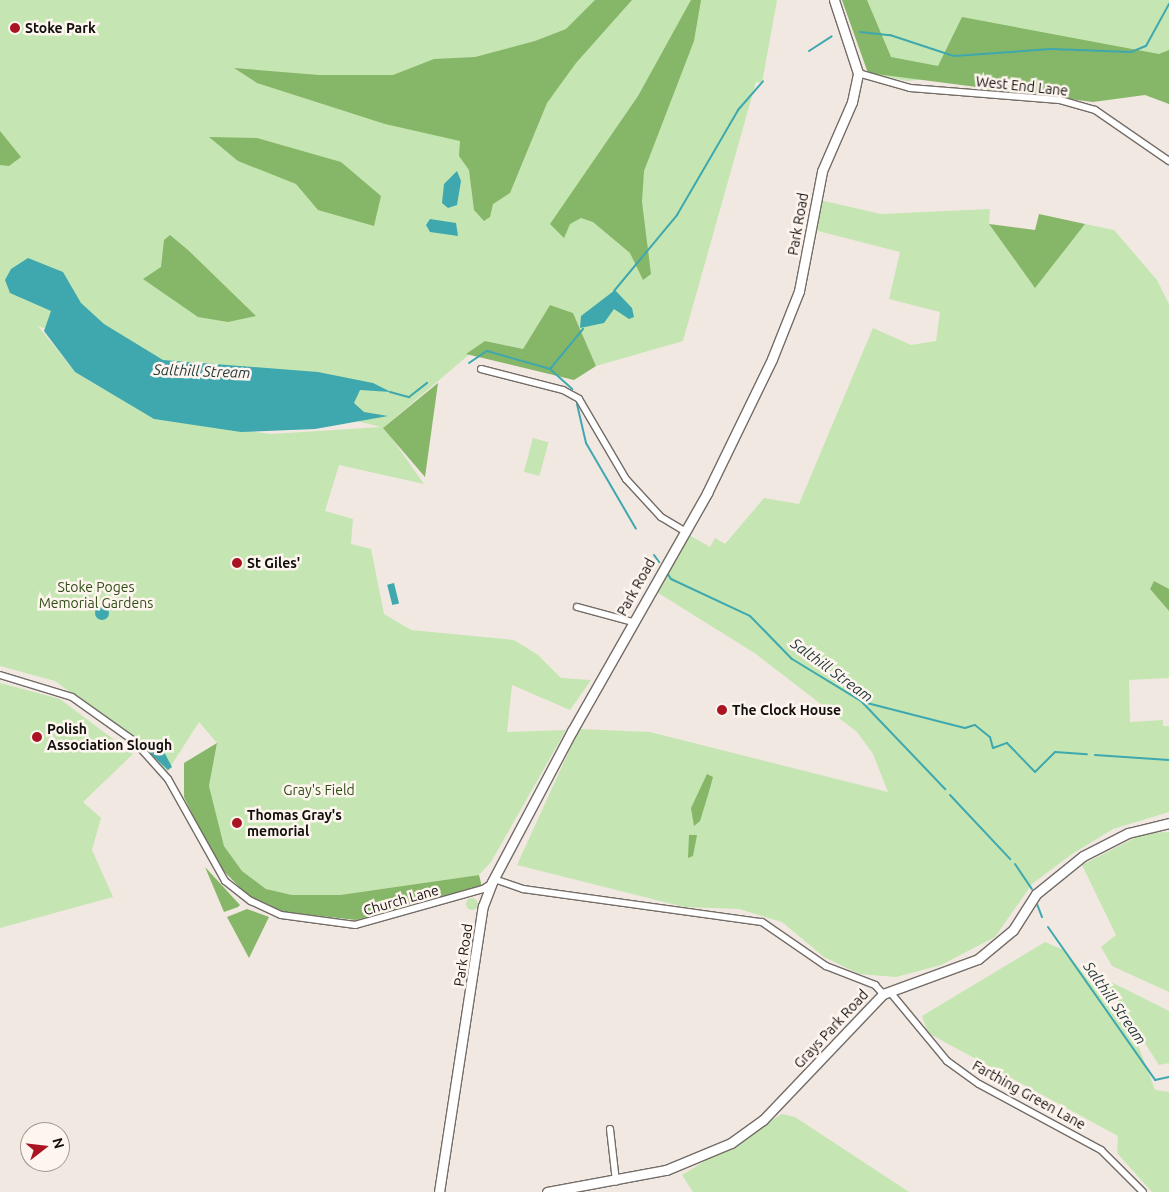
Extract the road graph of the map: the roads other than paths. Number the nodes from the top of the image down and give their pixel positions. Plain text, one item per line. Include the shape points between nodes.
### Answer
1 (834, 0) edge
2 (858, 73) junction
3 (1169, 161) edge
4 (481, 369) dead end
5 (686, 532) junction
6 (577, 607) dead end
7 (633, 622) junction
8 (0, 675) edge
9 (1169, 823) edge
10 (492, 882) junction
11 (886, 993) junction
12 (610, 1129) dead end
13 (616, 1182) junction
14 (440, 1192) edge
15 (547, 1192) edge
16 (1143, 1192) edge

1 - 2 main road, Park Road
2 - 3 street, West End Lane via 910,88 1060,100 1095,110
2 - 5 main road, Park Road via 852,102 822,171 799,291 789,318
4 - 5 street via 564,390 579,399 626,479 661,517
5 - 7 main road, Park Road
6 - 7 street
7 - 10 main road, Park Road
8 - 10 street, Church Lane via 72,697 134,741 168,779 225,881 251,901 281,915 355,925 483,889
9 - 11 main road, Grays Park Road via 1128,833 1083,856 1036,894 1013,930 978,959
10 - 11 street via 762,922 826,966 876,985
10 - 14 main road, Park Road via 483,906
11 - 13 main road, Grays Park Road via 763,1120 731,1143 666,1170
11 - 16 street, Farthing Green Lane via 947,1061 979,1084 1101,1150
12 - 13 street
13 - 15 main road, Grays Park Road

